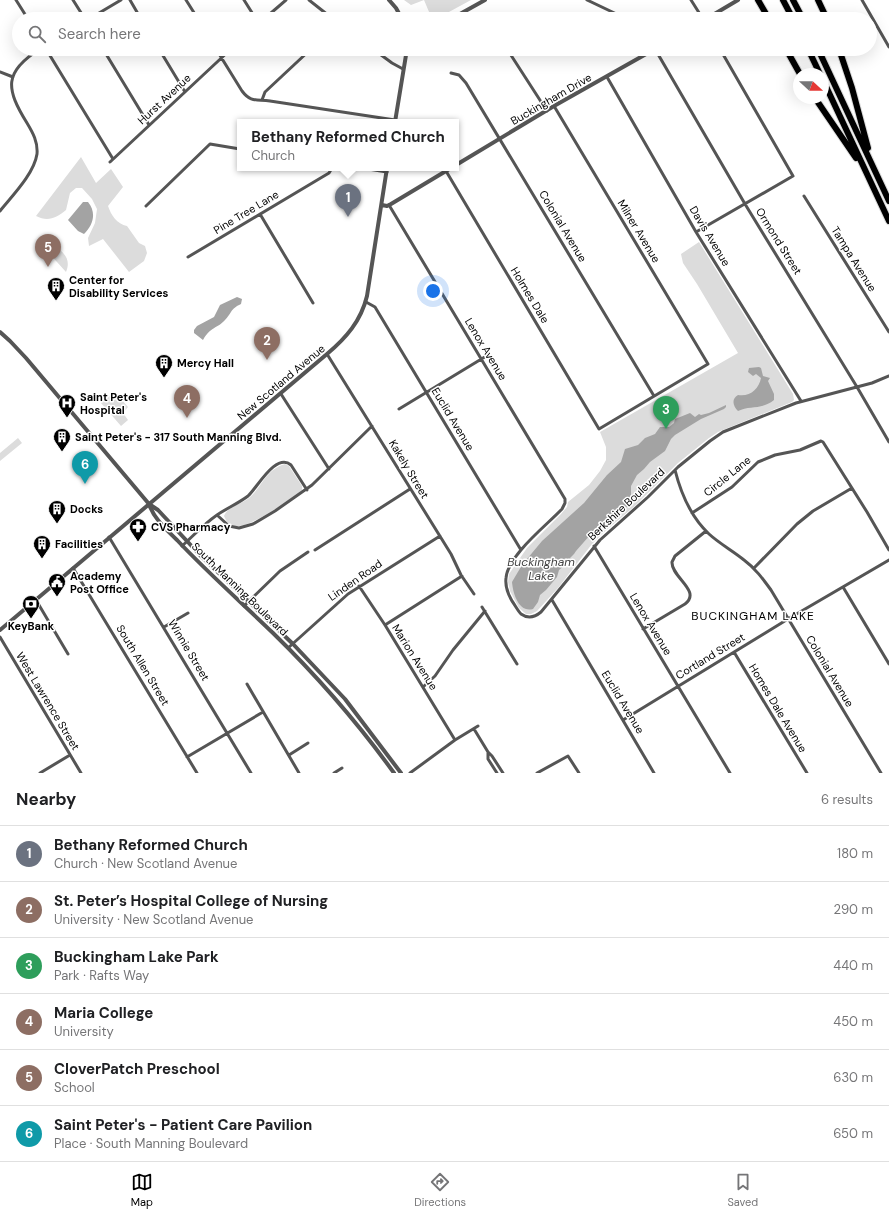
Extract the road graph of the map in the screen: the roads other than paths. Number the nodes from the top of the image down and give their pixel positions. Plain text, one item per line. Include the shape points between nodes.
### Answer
1 (16, 0) edge
2 (73, 0) edge
3 (121, 0) edge
4 (130, 0) edge
5 (186, 0) edge
6 (244, 0) edge
7 (286, 0) edge
8 (309, 0) edge
9 (389, 0) edge
10 (485, 0) edge
11 (587, 0) edge
12 (691, 0) edge
13 (738, 0) edge
14 (758, 0) edge
15 (783, 0) edge
16 (793, 0) edge
17 (818, 0) edge
18 (862, 0) edge
19 (24, 12) edge
20 (81, 12) edge
21 (101, 12) edge
22 (137, 12) edge
23 (194, 12) edge
24 (252, 12) edge
25 (272, 12) edge
26 (324, 12) edge
27 (398, 12) edge
28 (464, 12) edge
29 (612, 12) edge
30 (699, 12) edge
31 (717, 12) edge
32 (765, 12) edge
33 (789, 12) edge
34 (799, 12) edge
35 (824, 12) edge
36 (869, 12) edge
37 (877, 27) edge
38 (889, 48) edge
39 (29, 56) edge
40 (50, 56) edge
41 (107, 56) edge
42 (163, 56) edge
43 (304, 56) edge
44 (382, 56) edge
45 (406, 56) edge
46 (512, 56) edge
47 (643, 56) edge
48 (659, 56) edge
49 (724, 56) edge
50 (790, 56) edge
51 (811, 56) edge
52 (821, 56) edge
53 (841, 56) edge
54 (222, 58) joint
55 (797, 68) edge
56 (817, 68) edge
57 (404, 69) junction
58 (0, 72) edge
59 (451, 73) dead end
60 (13, 77) junction
61 (607, 77) junction
62 (185, 92) junction
63 (829, 93) edge
64 (262, 100) junction
65 (820, 104) edge
66 (554, 106) junction
67 (547, 111) junction
68 (382, 119) edge
69 (395, 119) edge
70 (149, 125) junction
71 (500, 139) junction
72 (237, 148) edge
73 (113, 159) junction
74 (110, 162) dead end
75 (459, 163) edge
76 (330, 171) edge
77 (387, 171) edge
78 (446, 171) joint
79 (881, 184) junction
80 (804, 196) dead end
81 (877, 196) junction
82 (889, 201) edge
83 (745, 204) junction
84 (382, 205) junction
85 (389, 205) junction
86 (146, 206) dead end
87 (0, 211) edge
88 (260, 214) junction
89 (889, 221) edge
90 (696, 232) junction
91 (188, 257) dead end
92 (366, 302) junction
93 (313, 303) dead end
94 (0, 332) edge
95 (889, 332) edge
96 (327, 354) junction
97 (488, 355) dead end
98 (481, 359) junction
99 (889, 376) edge
100 (857, 387) junction
101 (426, 393) junction
102 (280, 394) junction
103 (654, 396) junction
104 (801, 401) junction
105 (399, 409) dead end
106 (372, 426) junction
107 (889, 442) edge
108 (329, 469) junction
109 (675, 470) junction
110 (852, 488) junction
111 (410, 489) junction
112 (306, 490) junction
113 (564, 503) joint
114 (149, 504) junction
115 (692, 513) junction
116 (217, 515) junction
117 (706, 531) junction
118 (440, 536) junction
119 (110, 538) junction
120 (187, 541) junction
121 (182, 546) junction
122 (594, 546) junction
123 (315, 550) dead end
124 (521, 550) junction
125 (889, 550) edge
126 (308, 552) dead end
127 (889, 560) edge
128 (73, 568) junction
129 (754, 568) junction
130 (462, 576) junction
131 (359, 586) junction
132 (843, 587) junction
133 (474, 594) dead end
134 (36, 600) junction
135 (552, 600) junction
136 (248, 602) junction
137 (244, 606) junction
138 (482, 607) dead end
139 (485, 611) junction
140 (188, 613) dead end
141 (788, 619) junction
142 (385, 625) junction
143 (164, 627) junction
144 (643, 629) junction
145 (0, 630) edge
146 (0, 637) edge
147 (293, 644) junction
148 (288, 648) junction
149 (734, 652) junction
150 (68, 654) dead end
151 (517, 664) dead end
152 (889, 664) edge
153 (327, 680) junction
154 (247, 684) dead end
155 (323, 685) junction
156 (678, 686) junction
157 (423, 687) junction
158 (345, 699) junction
159 (339, 704) junction
160 (263, 712) junction
161 (622, 720) junction
162 (478, 726) dead end
163 (474, 729) junction
164 (228, 733) junction
165 (372, 734) junction
166 (367, 738) junction
167 (455, 740) junction
168 (308, 743) dead end
169 (488, 752) junction
170 (70, 755) junction
171 (288, 755) junction
172 (187, 757) junction
173 (342, 768) dead end
174 (40, 773) edge
175 (81, 773) edge
176 (197, 773) edge
177 (251, 773) edge
178 (299, 773) edge
179 (334, 773) edge
180 (394, 773) edge
181 (401, 773) edge
182 (410, 773) edge
183 (497, 773) edge
184 (503, 773) edge
185 (537, 773) edge
186 (579, 773) edge
187 (654, 773) edge
188 (730, 773) edge
189 (807, 773) edge
190 (881, 773) edge

1 - 19 street
2 - 20 street
3 - 21 street
4 - 22 street
5 - 23 street
6 - 24 street
7 - 25 street
8 - 26 street
9 - 27 street
10 - 28 street
11 - 29 street
12 - 30 street
13 - 31 street
14 - 32 highway
15 - 33 highway
16 - 34 highway
17 - 35 highway
18 - 36 street
37 - 38 street
39 - 60 street via 21,62
40 - 73 street
41 - 70 street
42 - 62 street
43 - 64 street via 265,92
44 - 57 street
45 - 57 street
46 - 67 street
47 - 61 street, Buckingham Drive
48 - 83 street, Ormond Street
49 - 83 street via 793,176
50 - 55 highway
51 - 56 highway
52 - 79 highway
53 - 79 highway via 867,146
54 - 62 street, Hurst Avenue
54 - 64 street via 246,97
57 - 69 street
58 - 60 street
59 - 71 street, Colonial Avenue via 464,79
60 - 87 street via 14,99 34,135 37,152 32,169
61 - 66 street, Buckingham Drive
61 - 90 street, Davis Avenue
62 - 70 street, Hurst Avenue
63 - 81 highway
64 - 68 street
65 - 81 highway via 849,146
66 - 67 street, Buckingham Drive
66 - 103 street, Milner Avenue via 708,364
67 - 71 street, Buckingham Drive
70 - 73 street, Hurst Avenue
71 - 75 street, Buckingham Drive
71 - 103 street, Colonial Avenue
72 - 86 street via 210,144
73 - 74 street, Hurst Avenue
76 - 88 street, Pine Tree Lane
77 - 84 street, New Scotland Avenue
78 - 85 street
78 - 103 street, Holmes Dale via 599,428
79 - 82 highway
80 - 95 street, Tampa Avenue
81 - 89 highway
83 - 90 street
83 - 100 street, Ormond Street
84 - 85 street
84 - 92 street, New Scotland Avenue
85 - 98 street, Lenox Avenue
88 - 91 street, Pine Tree Lane
88 - 93 street
90 - 104 street, Davis Avenue
92 - 96 street, New Scotland Avenue via 351,330
92 - 101 street, Euclid Avenue via 374,306
94 - 114 street, South Manning Boulevard via 26,358
96 - 102 street, New Scotland Avenue
96 - 106 street, Kakely Street
97 - 98 street
98 - 101 street
98 - 113 street, Lenox Avenue via 564,496
99 - 100 street, Berkshire Boulevard
100 - 104 street, Berkshire Boulevard
100 - 107 street, Ormond Street
101 - 105 street
101 - 124 street, Euclid Avenue
102 - 108 street
102 - 114 street, New Scotland Avenue
104 - 109 street, Berkshire Boulevard via 720,434
106 - 108 street
106 - 111 street, Kakely Street
108 - 112 street
109 - 115 street, Colonial Avenue via 683,496
109 - 122 street, Berkshire Boulevard
110 - 115 street, Circle Lane via 820,441 804,449 775,455 758,462 732,487
110 - 125 street
110 - 129 street via 813,511 797,524
111 - 118 street, Kakely Street
111 - 123 street
112 - 116 street via 275,511 242,528 230,527
112 - 116 street via 291,464 283,462 267,472 247,497
113 - 124 street, Berkshire Boulevard via 558,513
114 - 119 street, New Scotland Avenue
114 - 120 street, South Manning Boulevard
114 - 121 street, South Manning Boulevard via 153,514
115 - 117 street, Colonial Avenue
116 - 120 street
117 - 129 street, Colonial Avenue
117 - 144 street via 674,557 672,562 673,570 689,590 689,600
118 - 130 street, Kakely Street
118 - 131 street, Linden Road
119 - 128 street, New Scotland Avenue
119 - 143 street, Winnie Street
120 - 121 street
120 - 136 street, South Manning Boulevard
121 - 137 street, South Manning Boulevard
122 - 135 street, Berkshire Boulevard
122 - 144 street, Lenox Avenue
124 - 135 street, Berkshire Boulevard via 506,575 505,583 519,612 530,617 536,616
126 - 136 street via 280,570
127 - 132 street, Cortland Street
128 - 134 street, New Scotland Avenue
128 - 172 street, South Allen Street
129 - 141 street, Colonial Avenue
130 - 133 street, Kakely Street
130 - 142 street
131 - 142 street, Marion Avenue
131 - 147 street, Linden Road via 342,598
132 - 141 street, Cortland Street
132 - 152 street
134 - 145 street, New Scotland Avenue
134 - 150 street
135 - 161 street, Euclid Avenue
136 - 137 street
136 - 147 street, South Manning Boulevard
137 - 148 street, South Manning Boulevard
138 - 139 street
139 - 151 street
139 - 157 street via 435,676
140 - 143 street
141 - 149 street, Cortland Street
141 - 190 street, Colonial Avenue
142 - 157 street, Marion Avenue
143 - 164 street, Winnie Street
144 - 156 street, Lenox Avenue
146 - 170 street, West Lawrence Street
147 - 148 street, Linden Road
147 - 153 street, South Manning Boulevard
148 - 155 street, South Manning Boulevard
149 - 156 street, Cortland Street
149 - 189 street, Homes Dale Avenue
153 - 155 street
153 - 158 street, South Manning Boulevard
154 - 160 street
155 - 159 street, South Manning Boulevard
156 - 161 street, Cortland Street
156 - 188 street, Lenox Avenue
157 - 167 street, Marion Avenue
158 - 159 street
158 - 165 street, South Manning Boulevard
159 - 166 street, South Manning Boulevard
160 - 164 street
160 - 171 street
161 - 187 street, Euclid Avenue
162 - 163 street
163 - 167 street
163 - 169 street
164 - 172 street
164 - 177 street, Winnie Street
165 - 166 street
165 - 181 street, South Manning Boulevard
166 - 180 street, South Manning Boulevard
167 - 182 street
168 - 171 street
169 - 183 street via 488,759
169 - 184 street
170 - 174 street
170 - 175 street, West Lawrence Street
171 - 178 street
172 - 176 street, South Allen Street
173 - 179 street
185 - 186 street via 568,756

